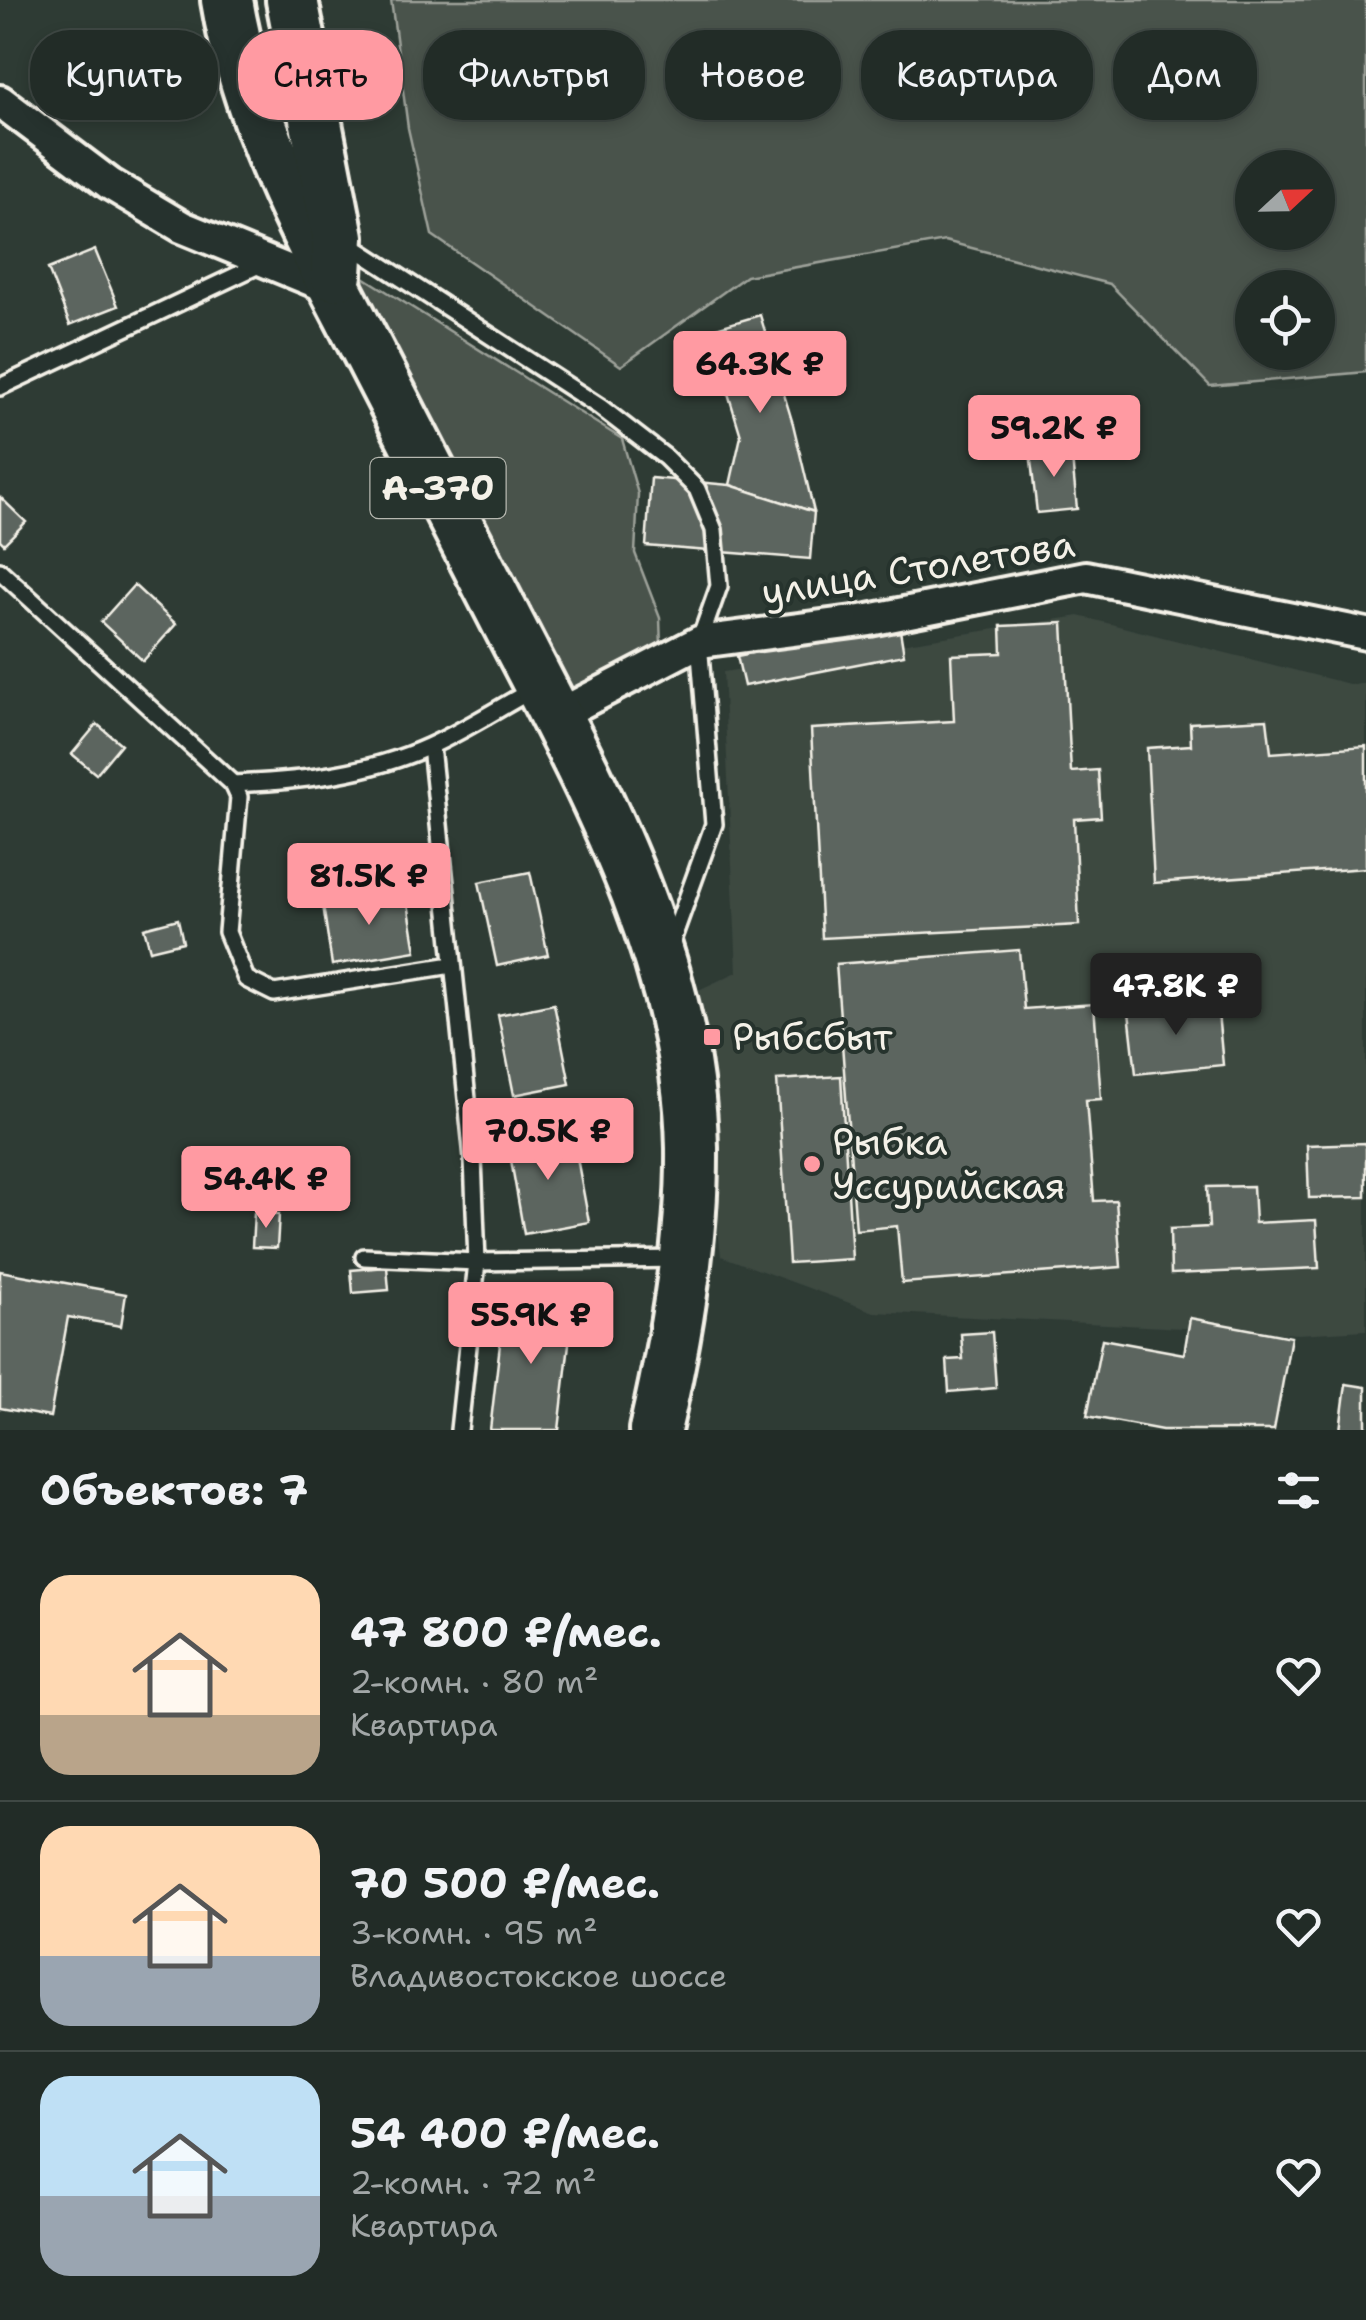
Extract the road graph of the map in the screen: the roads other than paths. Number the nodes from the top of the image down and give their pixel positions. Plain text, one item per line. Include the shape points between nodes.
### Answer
1 (227, 0) edge
2 (292, 0) edge
3 (0, 101) edge
4 (338, 237) junction
5 (265, 262) junction
6 (336, 290) junction
7 (0, 388) edge
8 (0, 571) edge
9 (1366, 634) edge
10 (699, 642) junction
11 (548, 701) junction
12 (431, 746) junction
13 (233, 784) junction
14 (452, 965) junction
15 (662, 969) junction
16 (364, 1256) dead end
17 (685, 1259) junction
18 (477, 1262) junction
19 (460, 1430) edge
20 (655, 1430) edge

1 - 6 highway, А-370 via 235,50 293,210
2 - 4 highway, А-370
3 - 5 street via 110,184 182,227
4 - 6 highway, А-370
4 - 10 lane via 600,407 696,489 714,530 720,586
5 - 6 street
5 - 7 lane
6 - 11 highway, А-370
8 - 13 lane
9 - 10 street, улица Столетова via 1086,577 869,620
10 - 11 street, улица Столетова
10 - 15 lane via 714,824
11 - 12 lane
11 - 15 highway, А-370 via 613,832
12 - 13 lane via 297,781
12 - 14 lane
13 - 14 lane via 238,797 227,932 246,979 274,993
14 - 18 lane
15 - 17 highway, А-370 via 692,1147
16 - 18 lane
17 - 18 lane
17 - 20 highway, А-370
18 - 19 lane

